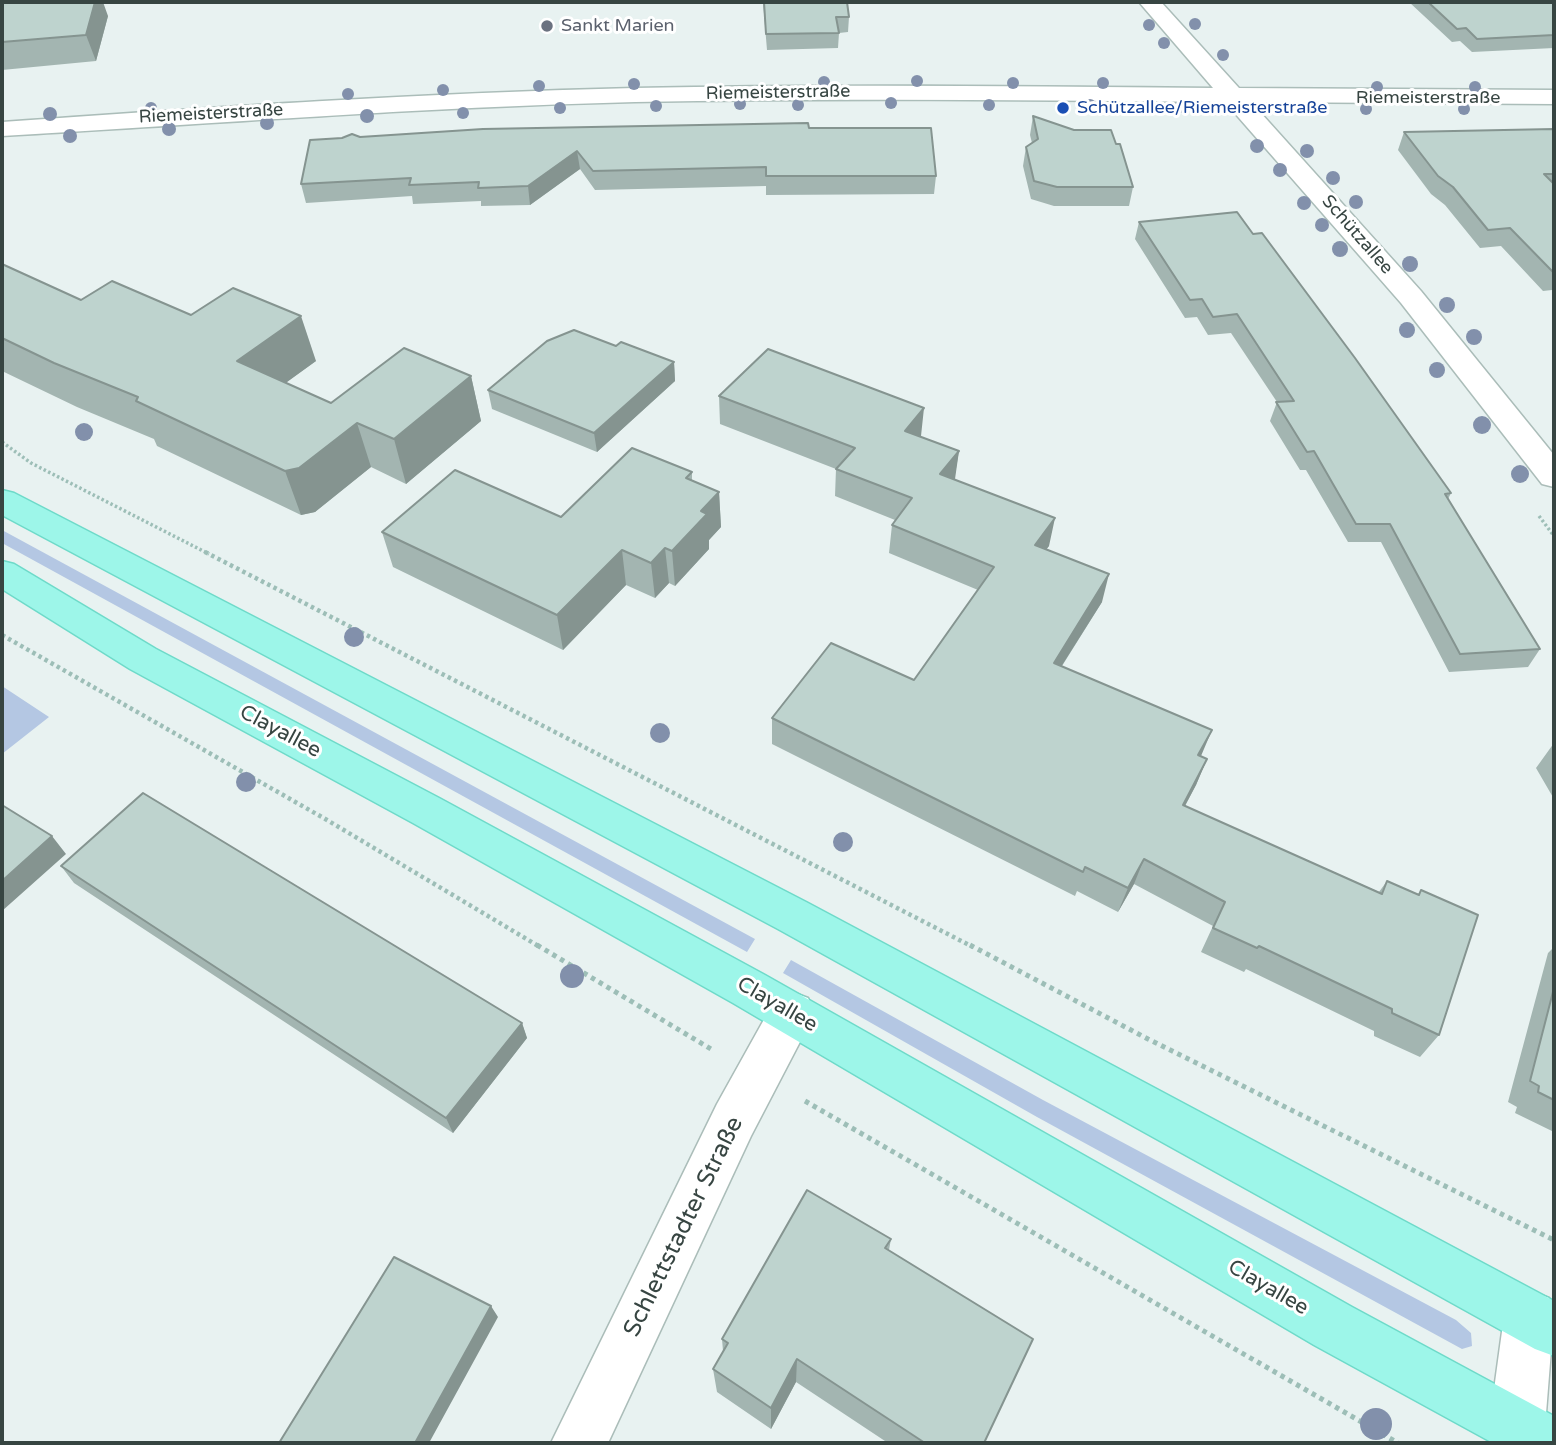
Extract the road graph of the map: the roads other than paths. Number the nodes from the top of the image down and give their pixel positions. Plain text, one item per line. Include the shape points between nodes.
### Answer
1 (1150, 2) edge
2 (1235, 97) junction
3 (1554, 97) edge
4 (2, 129) edge
5 (1554, 476) edge
6 (2, 501) edge
7 (2, 573) edge
8 (792, 1013) junction
9 (1542, 1324) edge
10 (1511, 1431) edge
11 (579, 1443) edge

1 - 2 street, Schützallee
2 - 3 street, Riemeisterstraße
2 - 4 street, Riemeisterstraße via 847,92 632,95 259,111
2 - 5 street, Schützallee via 1410,297
6 - 9 main road via 793,916
7 - 8 main road, Clayallee via 143,659
8 - 10 main road, Clayallee
8 - 11 street, Schlettstadter Straße via 734,1120
9 - 10 street

